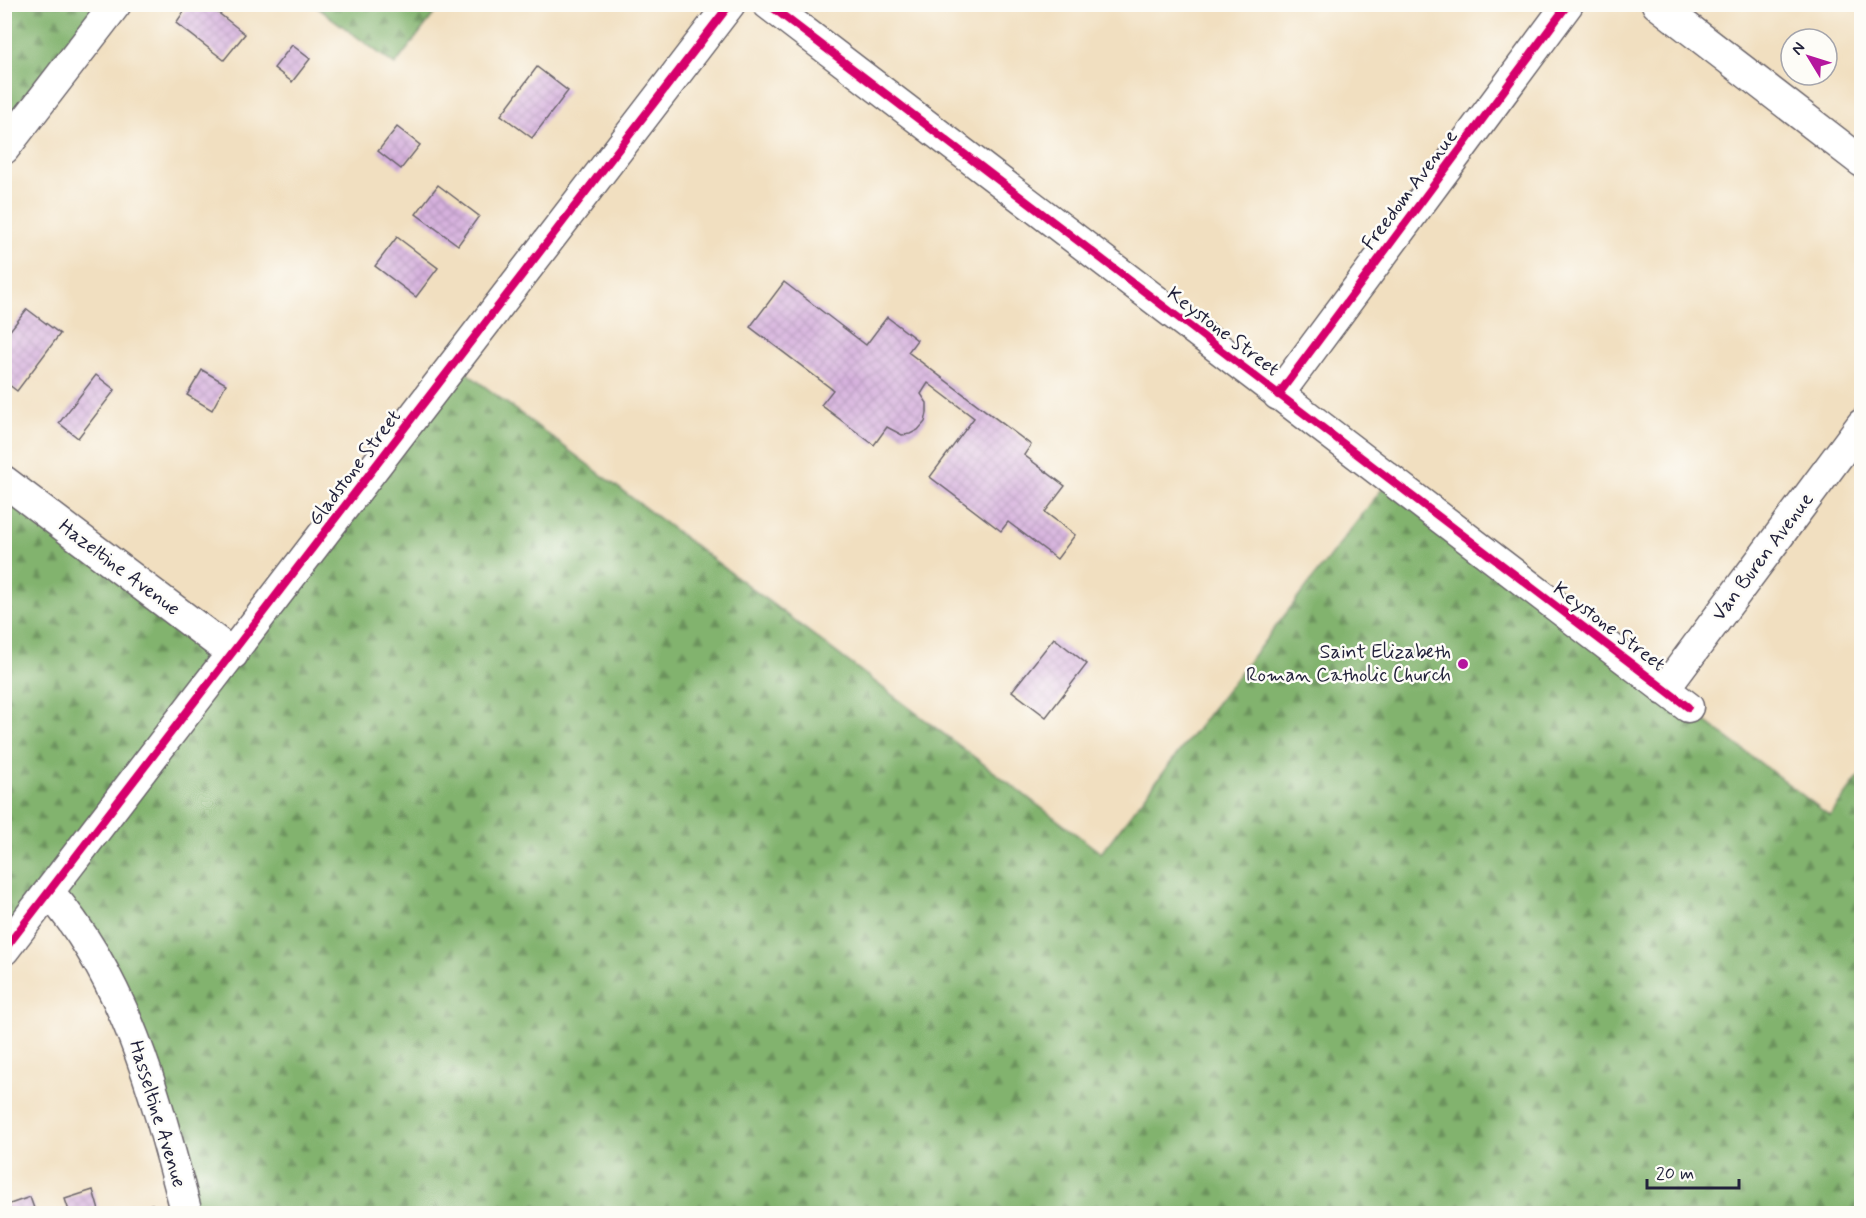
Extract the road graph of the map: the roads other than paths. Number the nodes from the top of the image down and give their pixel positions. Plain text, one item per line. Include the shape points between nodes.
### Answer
1 (116, 4) edge
2 (730, 4) edge
3 (768, 4) edge
4 (1568, 4) edge
5 (1657, 4) edge
6 (4, 149) edge
7 (1862, 162) edge
8 (1278, 395) junction
9 (1862, 424) edge
10 (4, 481) edge
11 (233, 654) junction
12 (1664, 690) junction
13 (1688, 708) dead end
14 (49, 892) junction
15 (4, 950) edge
16 (187, 1214) edge

1 - 6 street
2 - 11 street, Gladstone Street
3 - 8 street, Keystone Street
4 - 8 street, Freedom Avenue
5 - 7 street
8 - 12 street, Keystone Street
9 - 12 street, Van Buren Avenue
10 - 11 street, Hazeltine Avenue
11 - 14 street, Gladstone Street
12 - 13 street, Keystone Street
14 - 15 street, Gladstone Street
14 - 16 street, Hasseltine Avenue via 89,946 136,1041 155,1094

